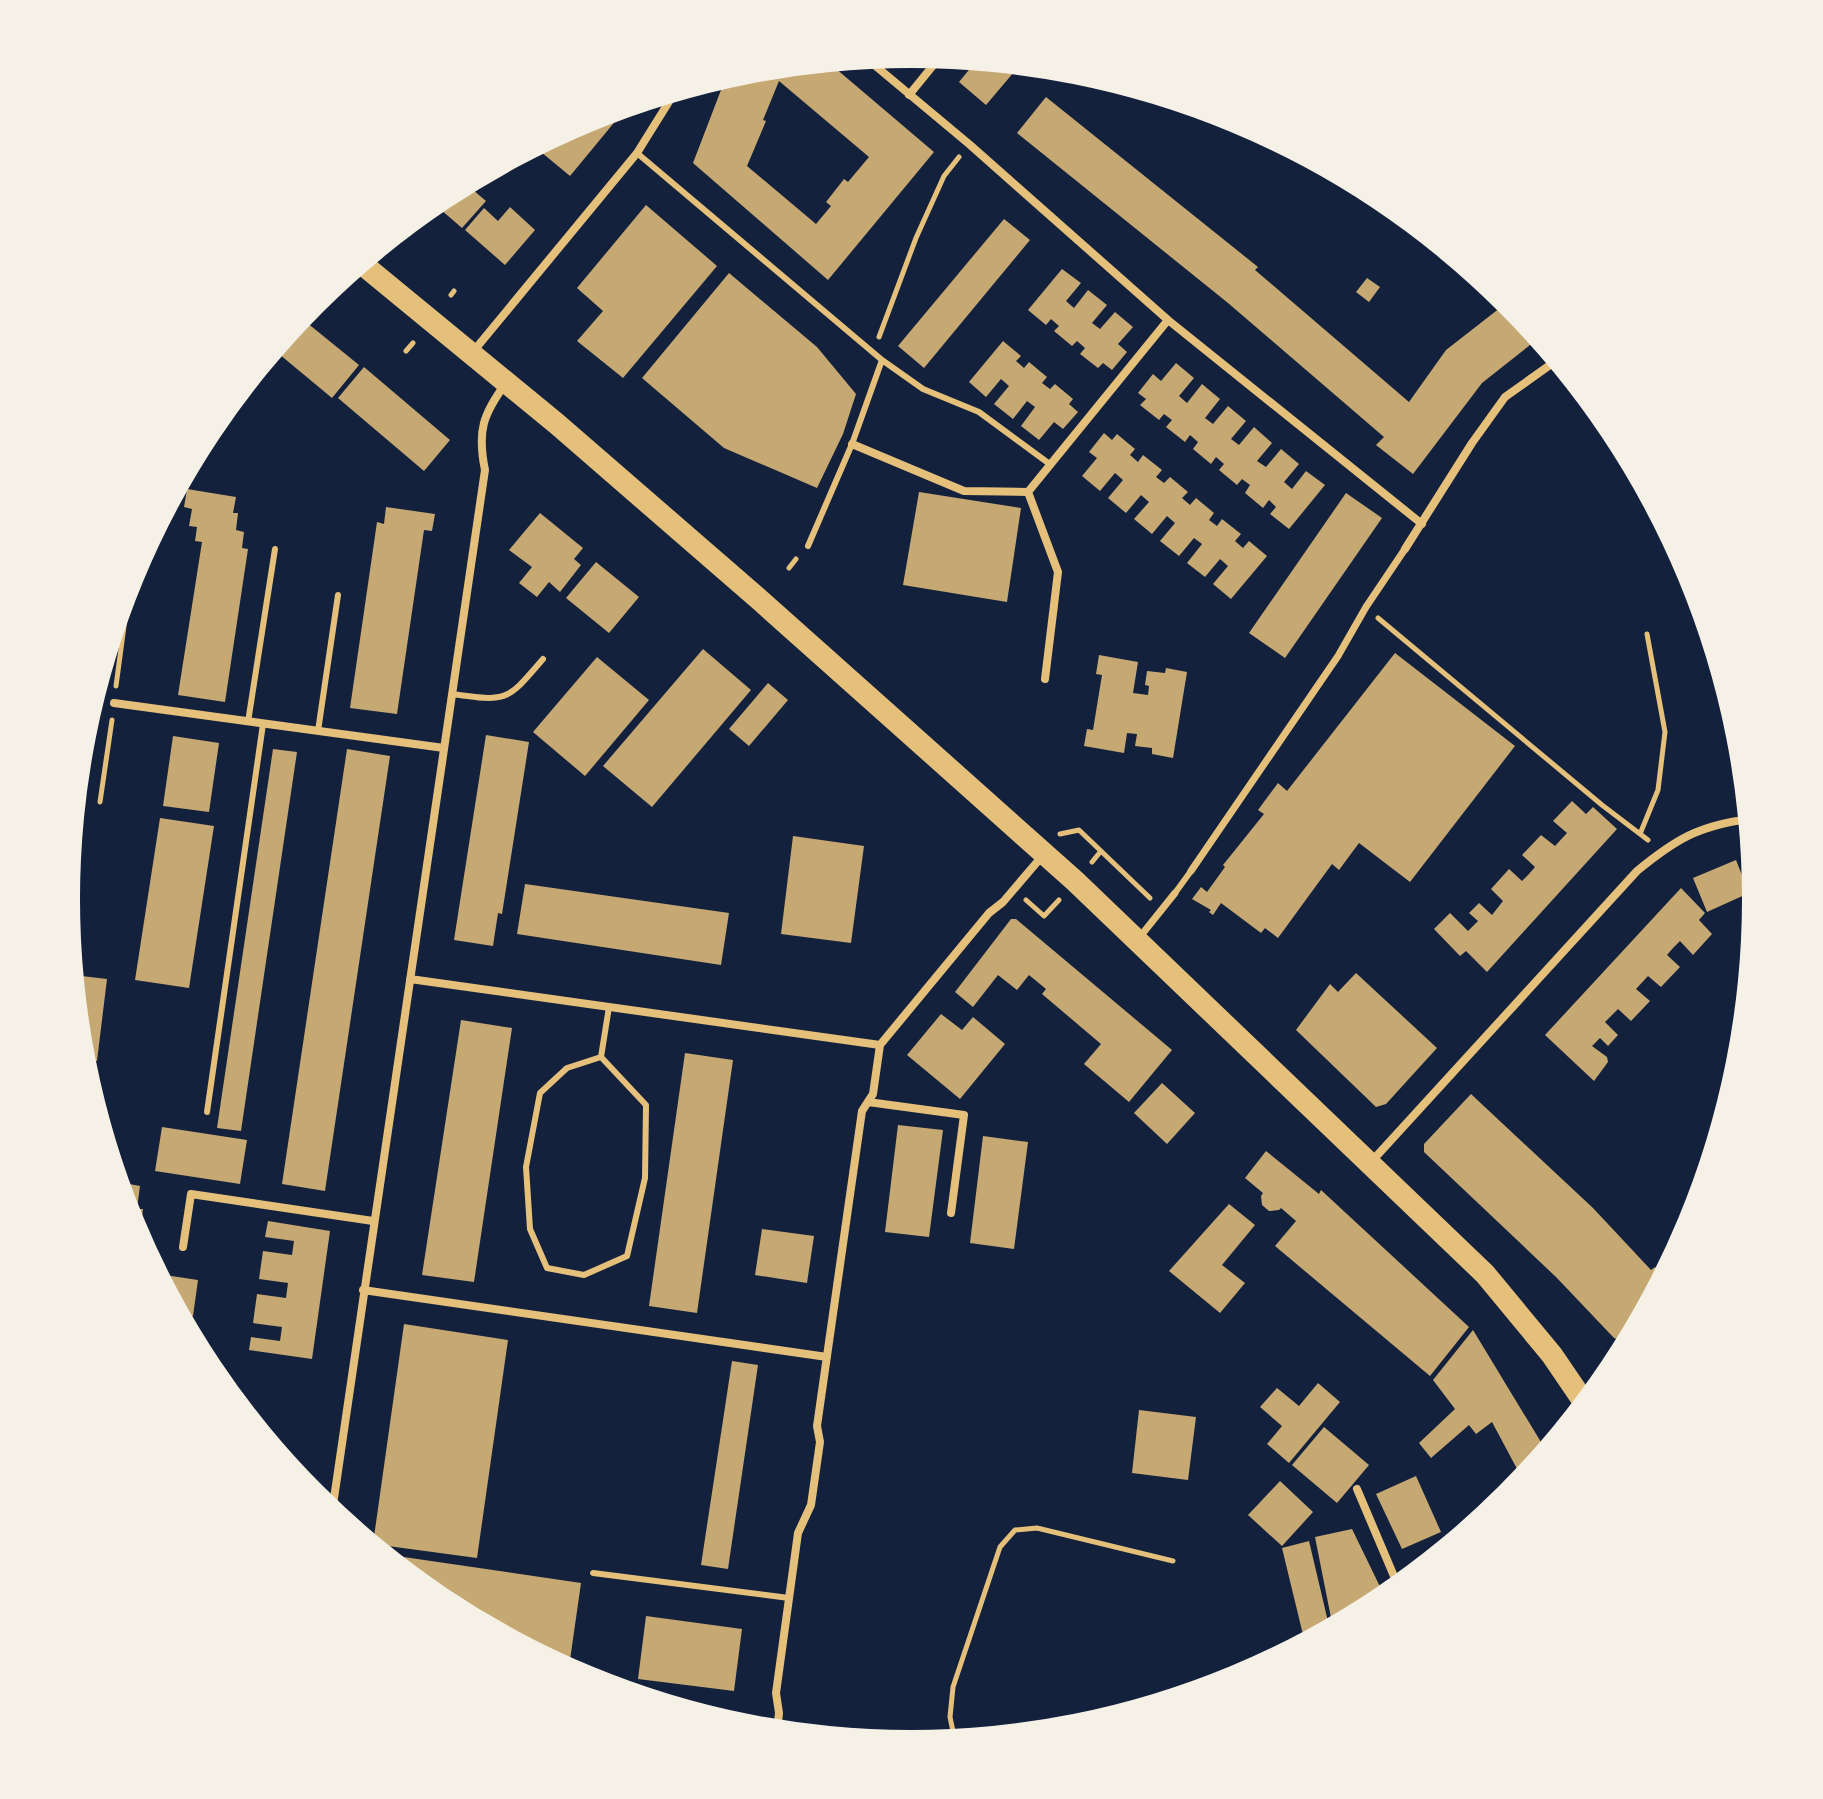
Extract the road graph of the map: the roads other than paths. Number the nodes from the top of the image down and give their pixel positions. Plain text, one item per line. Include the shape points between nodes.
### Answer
1 (879, 69) edge
2 (930, 69) edge
3 (909, 95) junction
4 (667, 105) edge
5 (637, 153) junction
6 (369, 269) edge
7 (1168, 320) junction
8 (472, 353) junction
9 (882, 360) junction
10 (1549, 366) edge
11 (506, 382) junction
12 (852, 444) junction
13 (1052, 465) junction
14 (1028, 492) junction
15 (1422, 524) junction
16 (808, 546) dead end
17 (275, 549) dead end
18 (1405, 549) joint
19 (338, 595) dead end
20 (543, 659) dead end
21 (1045, 679) dead end
22 (452, 694) junction
23 (114, 703) dead end
24 (248, 722) junction
25 (263, 724) junction
26 (318, 731) junction
27 (444, 748) junction
28 (1739, 820) edge
29 (1044, 854) junction
30 (1191, 871) joint
31 (1175, 893) joint
32 (1137, 940) junction
33 (410, 979) junction
34 (609, 1007) junction
35 (880, 1045) junction
36 (601, 1057) junction
37 (868, 1102) junction
38 (207, 1112) dead end
39 (1370, 1163) junction
40 (951, 1213) dead end
41 (373, 1221) junction
42 (183, 1247) dead end
43 (363, 1290) junction
44 (827, 1357) junction
45 (1581, 1392) edge
46 (1357, 1489) dead end
47 (334, 1497) edge
48 (593, 1573) dead end
49 (1394, 1576) edge
50 (789, 1598) junction
51 (778, 1720) edge

1 - 3 street
2 - 3 street
3 - 7 street
4 - 5 street
5 - 8 street
5 - 9 lane
6 - 8 highway
7 - 13 street
7 - 15 street
8 - 11 highway
9 - 12 lane
9 - 13 lane via 923,389 979,412
10 - 15 street via 1505,397
11 - 22 street via 487,408 481,450 485,470
11 - 29 highway
12 - 14 street via 964,491
12 - 16 lane
13 - 14 street
14 - 21 street via 1058,572
15 - 18 street
17 - 24 lane
18 - 30 street
19 - 26 lane
20 - 22 lane via 516,692 503,698
22 - 27 street
23 - 24 street
24 - 25 street
25 - 26 street
25 - 38 lane
26 - 27 street
27 - 33 street
28 - 39 street via 1683,837 1637,871
29 - 32 highway
29 - 35 street
30 - 31 lane
31 - 32 street
32 - 39 highway
33 - 34 street
33 - 41 street
34 - 35 street
34 - 36 lane
35 - 37 street
36 - 36 lane via 646,1105 645,1178 627,1256 584,1275 547,1268 530,1229 526,1167 540,1093 567,1068
37 - 40 street via 964,1115
37 - 44 street via 862,1111
39 - 45 highway via 1485,1274
41 - 42 street via 191,1194
41 - 43 street
43 - 44 street
43 - 47 street
44 - 50 street via 811,1505 798,1533
46 - 49 street
48 - 50 lane
50 - 51 street via 776,1693

